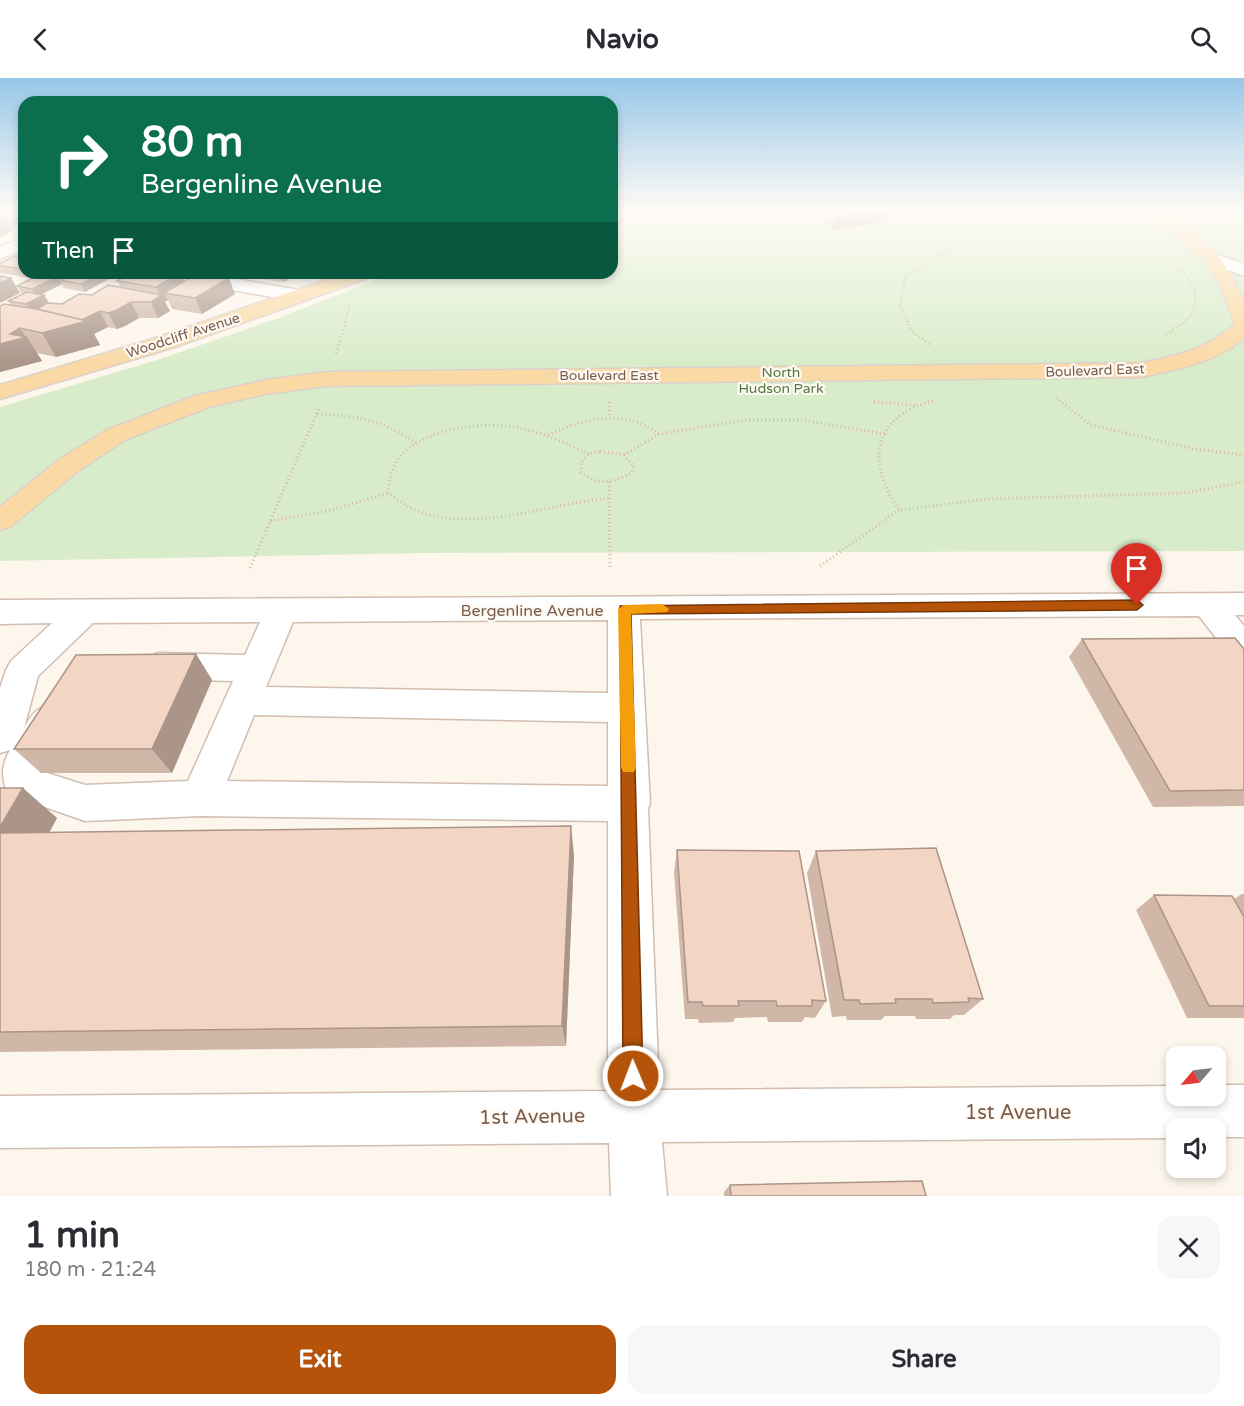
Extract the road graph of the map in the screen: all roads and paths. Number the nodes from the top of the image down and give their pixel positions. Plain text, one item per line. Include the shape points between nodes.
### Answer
1 (931, 261) edge
2 (1214, 261) edge
3 (1220, 261) edge
4 (1178, 266) dead end
5 (1244, 270) edge
6 (205, 279) edge
7 (347, 279) edge
8 (359, 279) edge
9 (299, 296) junction
10 (1244, 324) edge
11 (1161, 337) dead end
12 (936, 349) dead end
13 (335, 357) dead end
14 (0, 392) edge
15 (1051, 395) dead end
16 (609, 397) dead end
17 (938, 399) dead end
18 (321, 404) dead end
19 (316, 414) junction
20 (609, 417) junction
21 (659, 434) junction
22 (885, 434) junction
23 (547, 435) junction
24 (416, 443) junction
25 (589, 454) junction
26 (624, 455) junction
27 (1244, 455) edge
28 (609, 482) junction
29 (1244, 482) edge
30 (388, 493) junction
31 (609, 498) junction
32 (899, 510) junction
33 (0, 521) edge
34 (270, 521) junction
35 (820, 566) dead end
36 (610, 567) dead end
37 (250, 568) dead end
38 (1207, 604) junction
39 (1244, 604) edge
40 (624, 609) junction
41 (281, 611) junction
42 (0, 612) edge
43 (85, 612) junction
44 (1244, 649) edge
45 (130, 665) edge
46 (11, 669) edge
47 (249, 685) junction
48 (68, 696) edge
49 (626, 708) junction
50 (0, 738) edge
51 (200, 798) junction
52 (630, 804) junction
53 (1244, 1111) edge
54 (634, 1115) junction
55 (0, 1122) edge
56 (639, 1196) edge

1 - 12 path via 906,275 900,304 912,331
2 - 10 main road, Boulevard East
3 - 5 street
4 - 11 path via 1196,288 1195,308 1178,331
6 - 9 street
7 - 9 main road, Woodcliff Avenue
8 - 13 path
9 - 14 main road, Woodcliff Avenue via 167,342
10 - 33 main road, Boulevard East via 1232,339 1193,360 1142,370 511,375 327,379 266,387 202,401 116,435 69,465
15 - 27 path via 1091,425 1195,449
16 - 20 path
17 - 22 path via 915,405 888,424
18 - 19 path
19 - 24 path via 376,419
19 - 34 path
20 - 21 path via 640,422
20 - 23 path via 577,422
21 - 22 path via 776,419 820,422
21 - 26 path
22 - 32 path via 881,468 885,489
23 - 24 path via 484,426
23 - 25 path
24 - 30 path via 391,466
25 - 26 path via 608,451
25 - 28 path via 581,462 581,472 592,480
26 - 28 path via 634,466 631,473
28 - 31 path
29 - 32 path via 1203,491 999,498
30 - 31 path via 416,510 461,518 495,517 565,502
30 - 34 path via 332,510
31 - 36 path
32 - 35 path
34 - 37 path
38 - 39 street, Bergenline Avenue
38 - 40 street, Bergenline Avenue
38 - 44 street
40 - 41 street, Bergenline Avenue
40 - 49 street
41 - 43 street, Bergenline Avenue
41 - 47 street
42 - 43 street, Bergenline Avenue
43 - 46 street
45 - 47 street
46 - 50 street
47 - 49 street
47 - 51 street
48 - 51 street via 54,710 22,764 22,782 85,803
49 - 52 street
51 - 52 street
52 - 54 street
53 - 54 street, 1st Avenue
54 - 55 street, 1st Avenue
54 - 56 street

